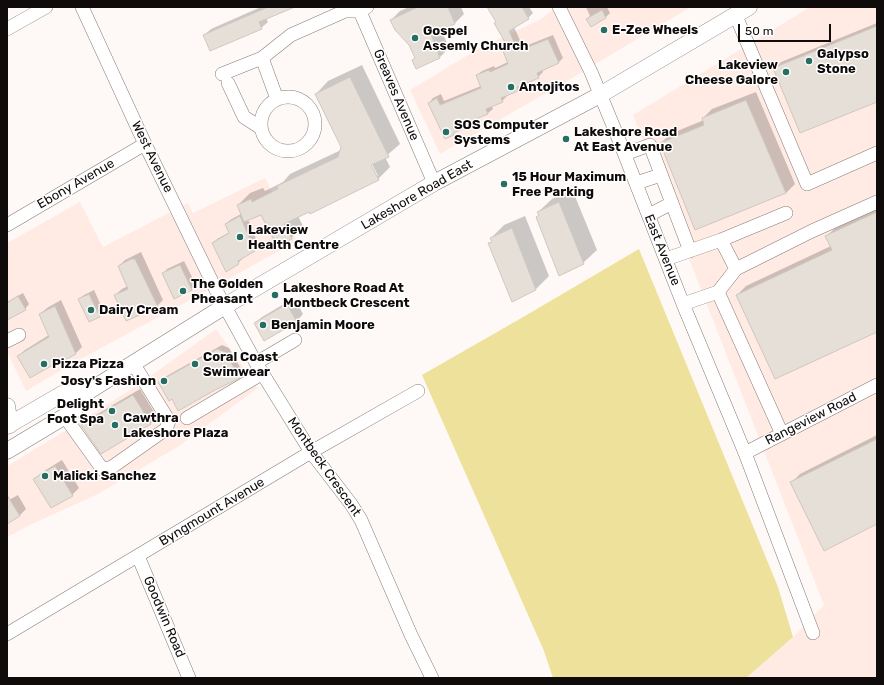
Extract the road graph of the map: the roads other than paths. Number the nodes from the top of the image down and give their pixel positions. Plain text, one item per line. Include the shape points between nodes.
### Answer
1 (46, 7) edge
2 (82, 7) edge
3 (559, 7) edge
4 (749, 7) edge
5 (361, 8) edge
6 (736, 16) junction
7 (7, 29) edge
8 (262, 58) junction
9 (600, 95) junction
10 (277, 99) junction
11 (261, 128) junction
12 (144, 144) junction
13 (877, 153) edge
14 (625, 154) junction
15 (661, 174) junction
16 (434, 183) junction
17 (636, 183) junction
18 (877, 202) edge
19 (672, 203) junction
20 (786, 213) dead end
21 (648, 215) junction
22 (7, 225) edge
23 (721, 240) junction
24 (690, 251) junction
25 (666, 259) junction
26 (736, 270) junction
27 (718, 292) junction
28 (683, 304) junction
29 (225, 306) junction
30 (19, 335) dead end
31 (295, 340) dead end
32 (7, 341) edge
33 (133, 363) junction
34 (259, 368) junction
35 (877, 385) edge
36 (89, 391) junction
37 (418, 391) dead end
38 (7, 406) edge
39 (64, 417) junction
40 (187, 418) dead end
41 (8, 424) edge
42 (782, 434) junction
43 (14, 447) edge
44 (311, 452) junction
45 (745, 453) junction
46 (138, 556) junction
47 (813, 633) dead end
48 (7, 634) edge
49 (189, 678) edge
50 (432, 678) edge

1 - 7 street
2 - 12 street, West Avenue
3 - 9 street, East Avenue
4 - 6 main road, Lakeshore Road East
5 - 8 street via 345,11 291,35
5 - 16 street, Greaves Avenue
6 - 9 main road, Lakeshore Road East
6 - 13 street via 807,184
8 - 10 street
8 - 11 street via 225,78 244,118
9 - 14 street, East Avenue
9 - 16 main road, Lakeshore Road East
10 - 11 street via 264,111
10 - 11 street via 294,97 308,105 315,119 313,135 304,147 289,151 281,150 268,142
12 - 22 street, Ebony Avenue
12 - 29 street, West Avenue
14 - 15 street via 650,145
14 - 17 street, East Avenue
15 - 17 street
15 - 19 street
16 - 29 main road, Lakeshore Road East
17 - 21 street, East Avenue
18 - 26 street
19 - 21 street
19 - 24 street
20 - 23 street
21 - 25 street, East Avenue
23 - 24 street
23 - 26 street
24 - 25 street
25 - 28 street, East Avenue
26 - 27 street
27 - 28 street
27 - 42 street
28 - 45 street, East Avenue
29 - 33 main road, Lakeshore Road East
29 - 34 street, Montbeck Crescent
30 - 32 street
31 - 34 street
33 - 36 main road, Lakeshore Road East
33 - 39 street via 169,420 166,429 112,467 103,470
34 - 40 street
34 - 44 street, Montbeck Crescent
35 - 42 street, Rangeview Road
36 - 39 main road, Lakeshore Road East via 72,412
36 - 41 main road, Lakeshore Road East via 62,394
37 - 44 street, Byngmount Avenue
38 - 41 main road
39 - 43 main road, Lakeshore Road East
41 - 43 main road
42 - 45 street, Rangeview Road
44 - 46 street, Byngmount Avenue
44 - 50 street, Montbeck Crescent via 361,520
45 - 47 street, East Avenue
46 - 48 street, Byngmount Avenue
46 - 49 street, Goodwin Road

